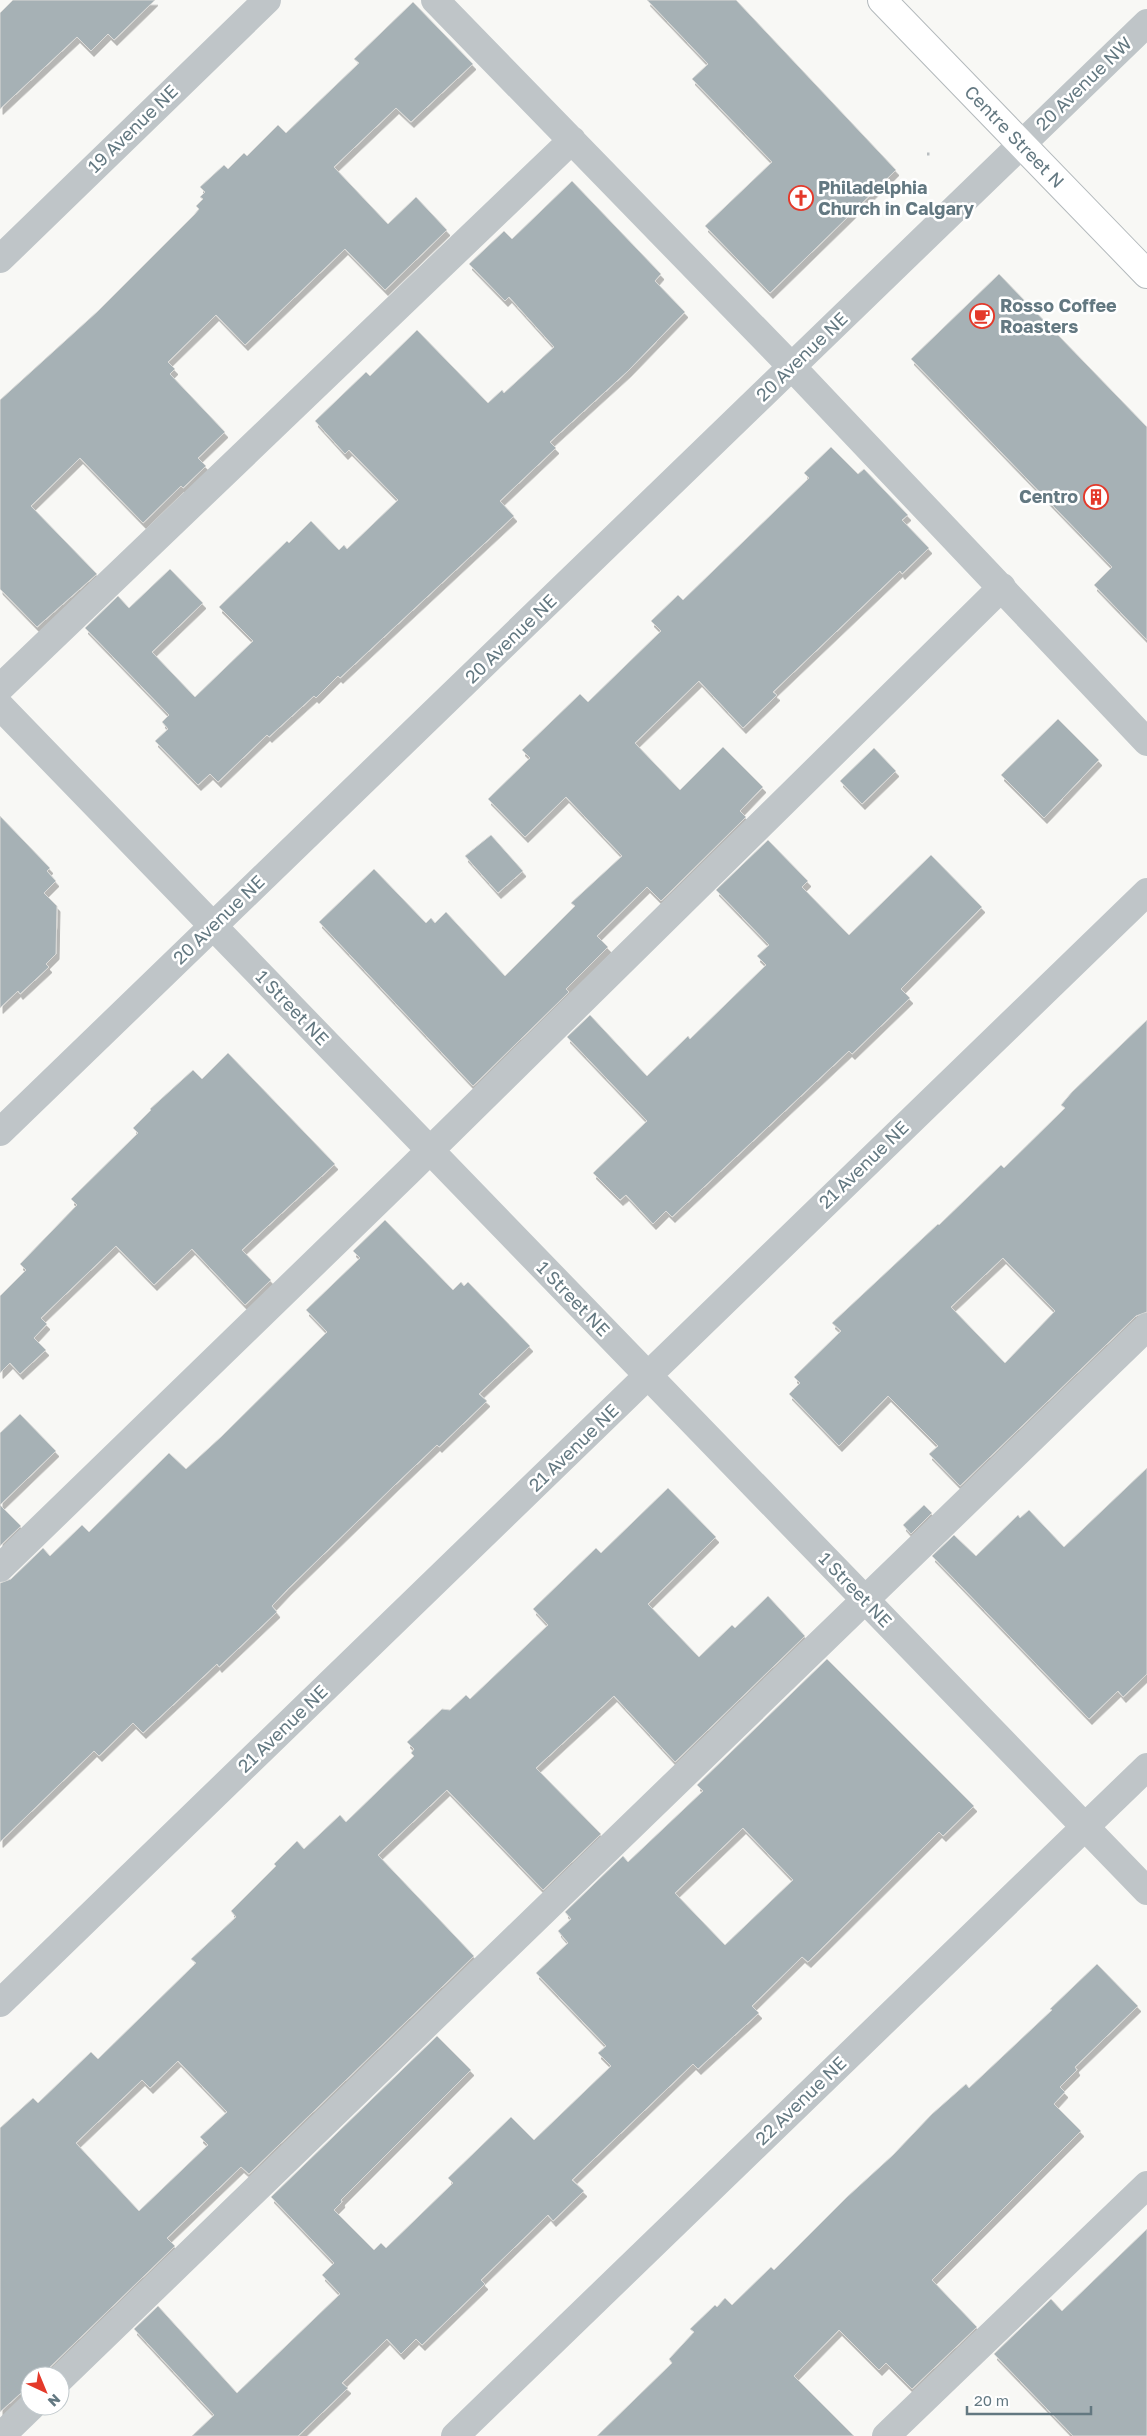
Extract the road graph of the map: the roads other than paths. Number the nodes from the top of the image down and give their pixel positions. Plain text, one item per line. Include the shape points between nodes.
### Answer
1 (267, 0) edge
2 (435, 0) edge
3 (882, 0) edge
4 (1147, 23) edge
5 (572, 140) junction
6 (1022, 145) junction
7 (0, 259) edge
8 (1147, 274) edge
9 (792, 367) junction
10 (1002, 587) junction
11 (0, 688) edge
12 (0, 706) edge
13 (1147, 742) edge
14 (1147, 892) edge
15 (213, 926) junction
16 (0, 1132) edge
17 (430, 1150) junction
18 (1147, 1327) edge
19 (648, 1376) junction
20 (0, 1568) edge
21 (866, 1601) junction
22 (1147, 1767) edge
23 (1085, 1826) junction
24 (1147, 1891) edge
25 (0, 2003) edge
26 (1147, 2185) edge
27 (70, 2369) edge
28 (21, 2416) edge
29 (0, 2436) edge
30 (455, 2436) edge
31 (886, 2436) edge

1 - 7 street, 19 Avenue NE
2 - 5 street
3 - 6 main road, Centre Street N
4 - 6 street, 20 Avenue NW
5 - 9 street
5 - 11 street
6 - 8 main road, Centre Street N
6 - 9 street, 20 Avenue NE
9 - 10 street
9 - 15 street, 20 Avenue NE
10 - 13 street
10 - 17 street
12 - 15 street, 1 Street NE
14 - 19 street, 21 Avenue NE
15 - 16 street, 20 Avenue NE
15 - 17 street, 1 Street NE
17 - 19 street, 1 Street NE
17 - 20 street
18 - 21 street
19 - 21 street, 1 Street NE
19 - 25 street, 21 Avenue NE
21 - 23 street, 1 Street NE
21 - 27 street
22 - 23 street, 22 Avenue NE
23 - 24 street, 1 Street NE
23 - 30 street, 22 Avenue NE
26 - 31 street
28 - 29 street

